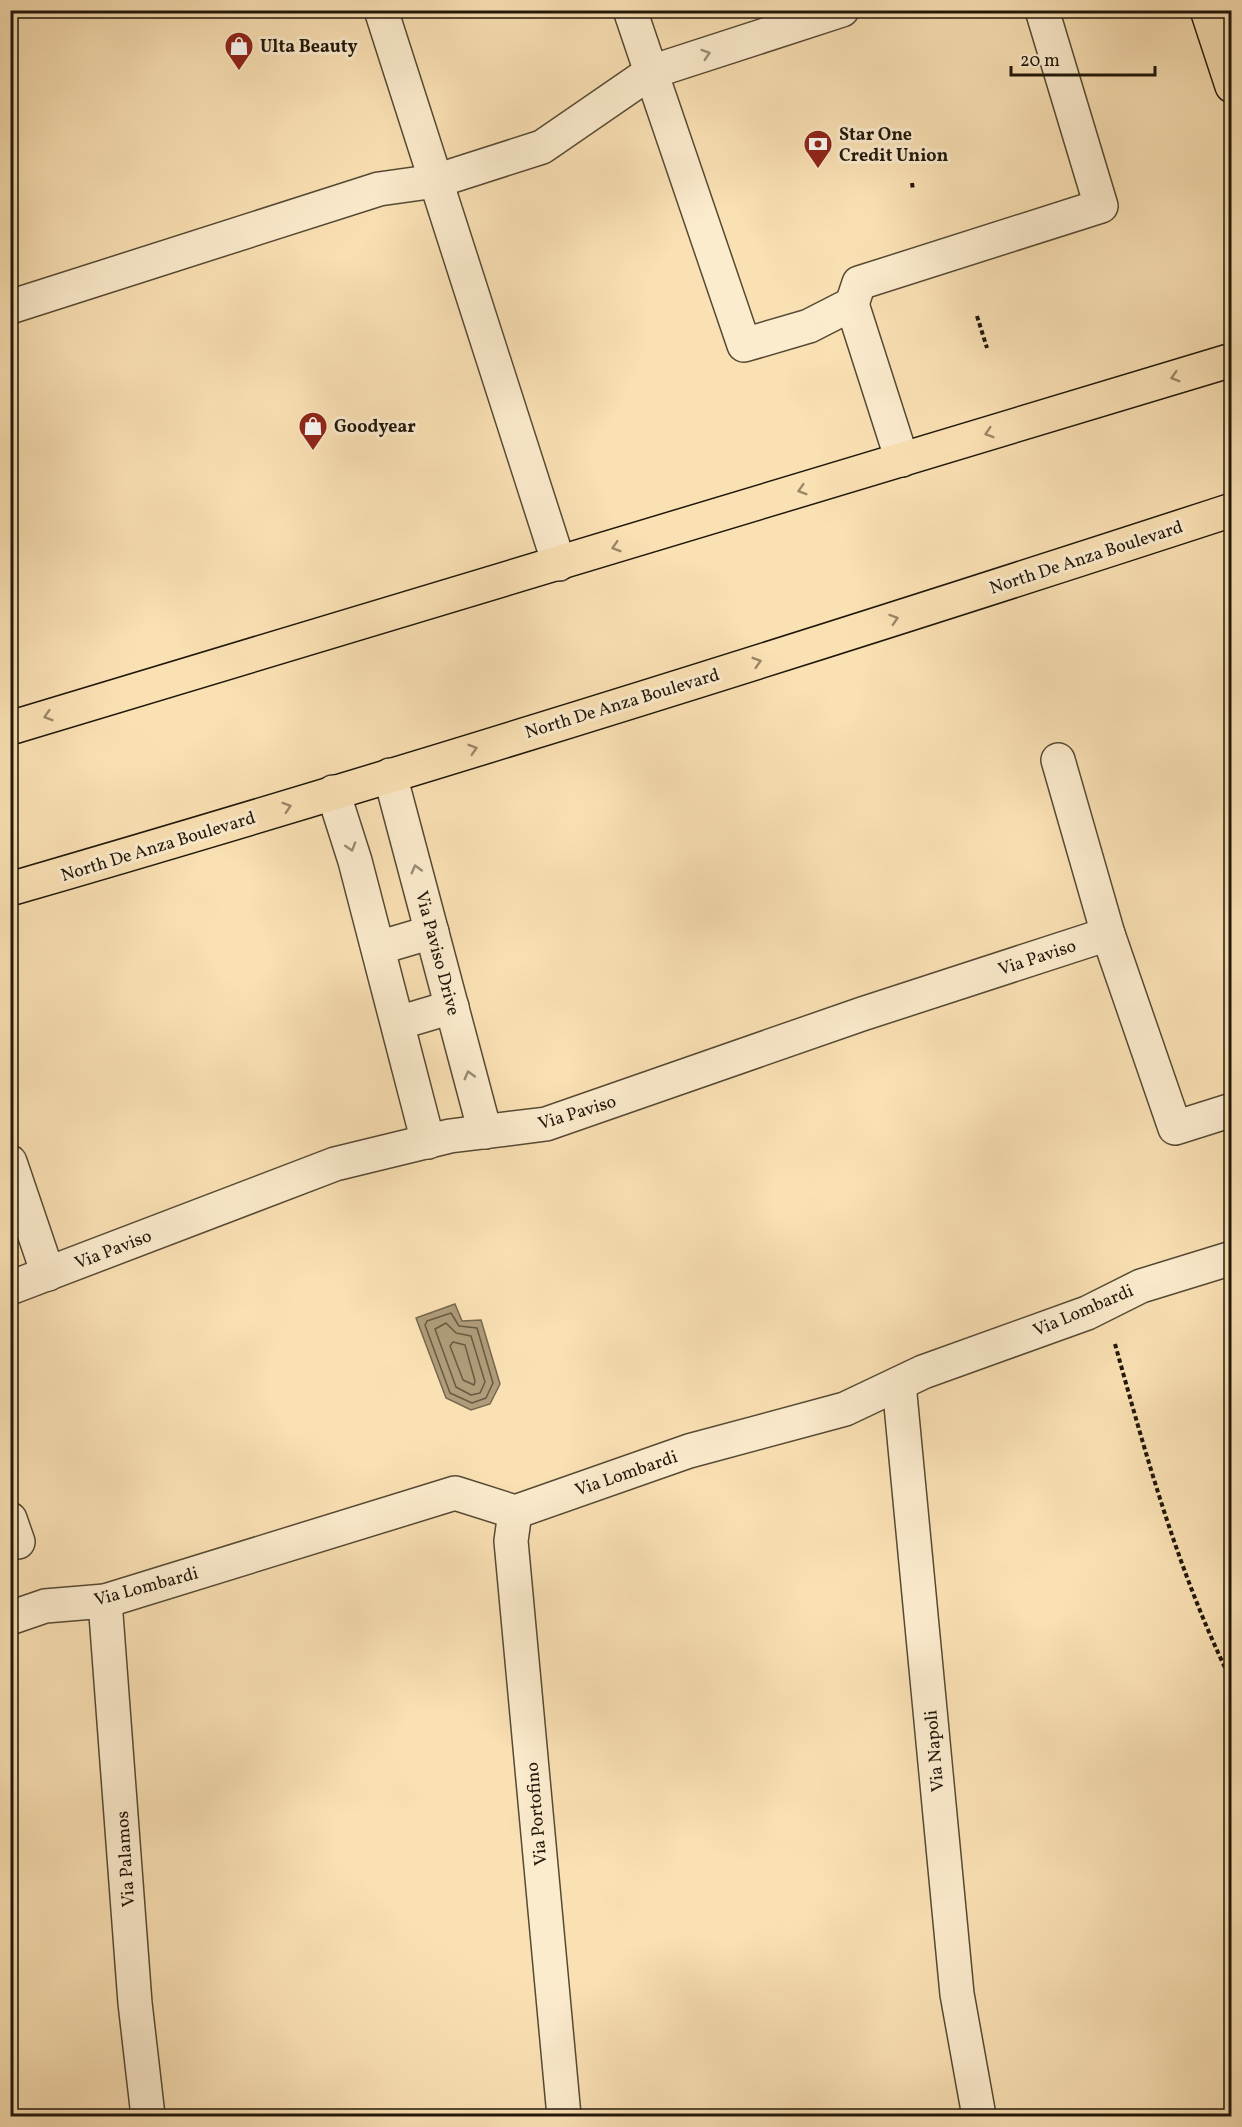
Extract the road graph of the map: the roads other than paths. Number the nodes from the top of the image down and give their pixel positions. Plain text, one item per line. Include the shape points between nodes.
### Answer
1 (381, 10) edge
2 (630, 10) edge
3 (842, 10) edge
4 (1042, 10) edge
5 (1207, 10) edge
6 (651, 72) junction
7 (1232, 86) edge
8 (436, 182) junction
9 (852, 304) junction
10 (10, 307) edge
11 (1232, 360) edge
12 (902, 460) junction
13 (1232, 510) edge
14 (559, 564) junction
15 (12, 722) edge
16 (1058, 759) dead end
17 (390, 774) junction
18 (333, 792) junction
19 (10, 889) edge
20 (432, 932) junction
21 (1108, 934) junction
22 (378, 948) junction
23 (452, 1007) junction
24 (398, 1023) junction
25 (1232, 1110) edge
26 (485, 1132) junction
27 (428, 1142) junction
28 (10, 1162) edge
29 (1232, 1258) edge
30 (48, 1274) junction
31 (10, 1288) edge
32 (899, 1384) junction
33 (514, 1512) junction
34 (105, 1601) junction
35 (10, 1618) edge
36 (148, 2116) edge
37 (564, 2116) edge
38 (979, 2116) edge

1 - 8 lane
2 - 6 lane
6 -> 3 lane
4 - 9 lane via 1101,206 859,283
5 - 7 main road
6 - 8 lane via 542,147
6 - 9 lane via 744,345 809,326
8 - 10 lane via 379,189
8 - 14 lane
9 - 12 lane
11 -> 12 main road
12 -> 14 main road
17 -> 13 main road, North De Anza Boulevard
14 -> 15 main road
16 - 21 lane
17 - 18 main road, North De Anza Boulevard
20 -> 17 lane, Via Paviso Drive
19 -> 18 main road, North De Anza Boulevard
18 -> 22 lane
20 - 22 lane
20 - 23 lane, Via Paviso Drive
21 - 25 lane via 1175,1128
21 - 26 lane, Via Paviso via 862,1014 546,1124
22 - 24 lane
23 - 24 lane
26 -> 23 lane, Via Paviso Drive
24 - 27 lane
26 - 27 lane, Via Paviso
27 - 30 lane, Via Paviso via 335,1164
28 - 30 lane
29 - 32 lane, Via Lombardi via 1141,1286 1087,1312
30 - 31 lane, Via Paviso
32 - 33 lane, Via Lombardi via 845,1409 689,1451
32 - 38 lane, Via Napoli via 957,1995
33 - 34 lane, Via Lombardi via 455,1493
33 - 37 lane, Via Portofino via 511,1541
34 - 35 lane, Via Lombardi via 45,1606
34 - 36 lane, Via Palamos via 135,2003

